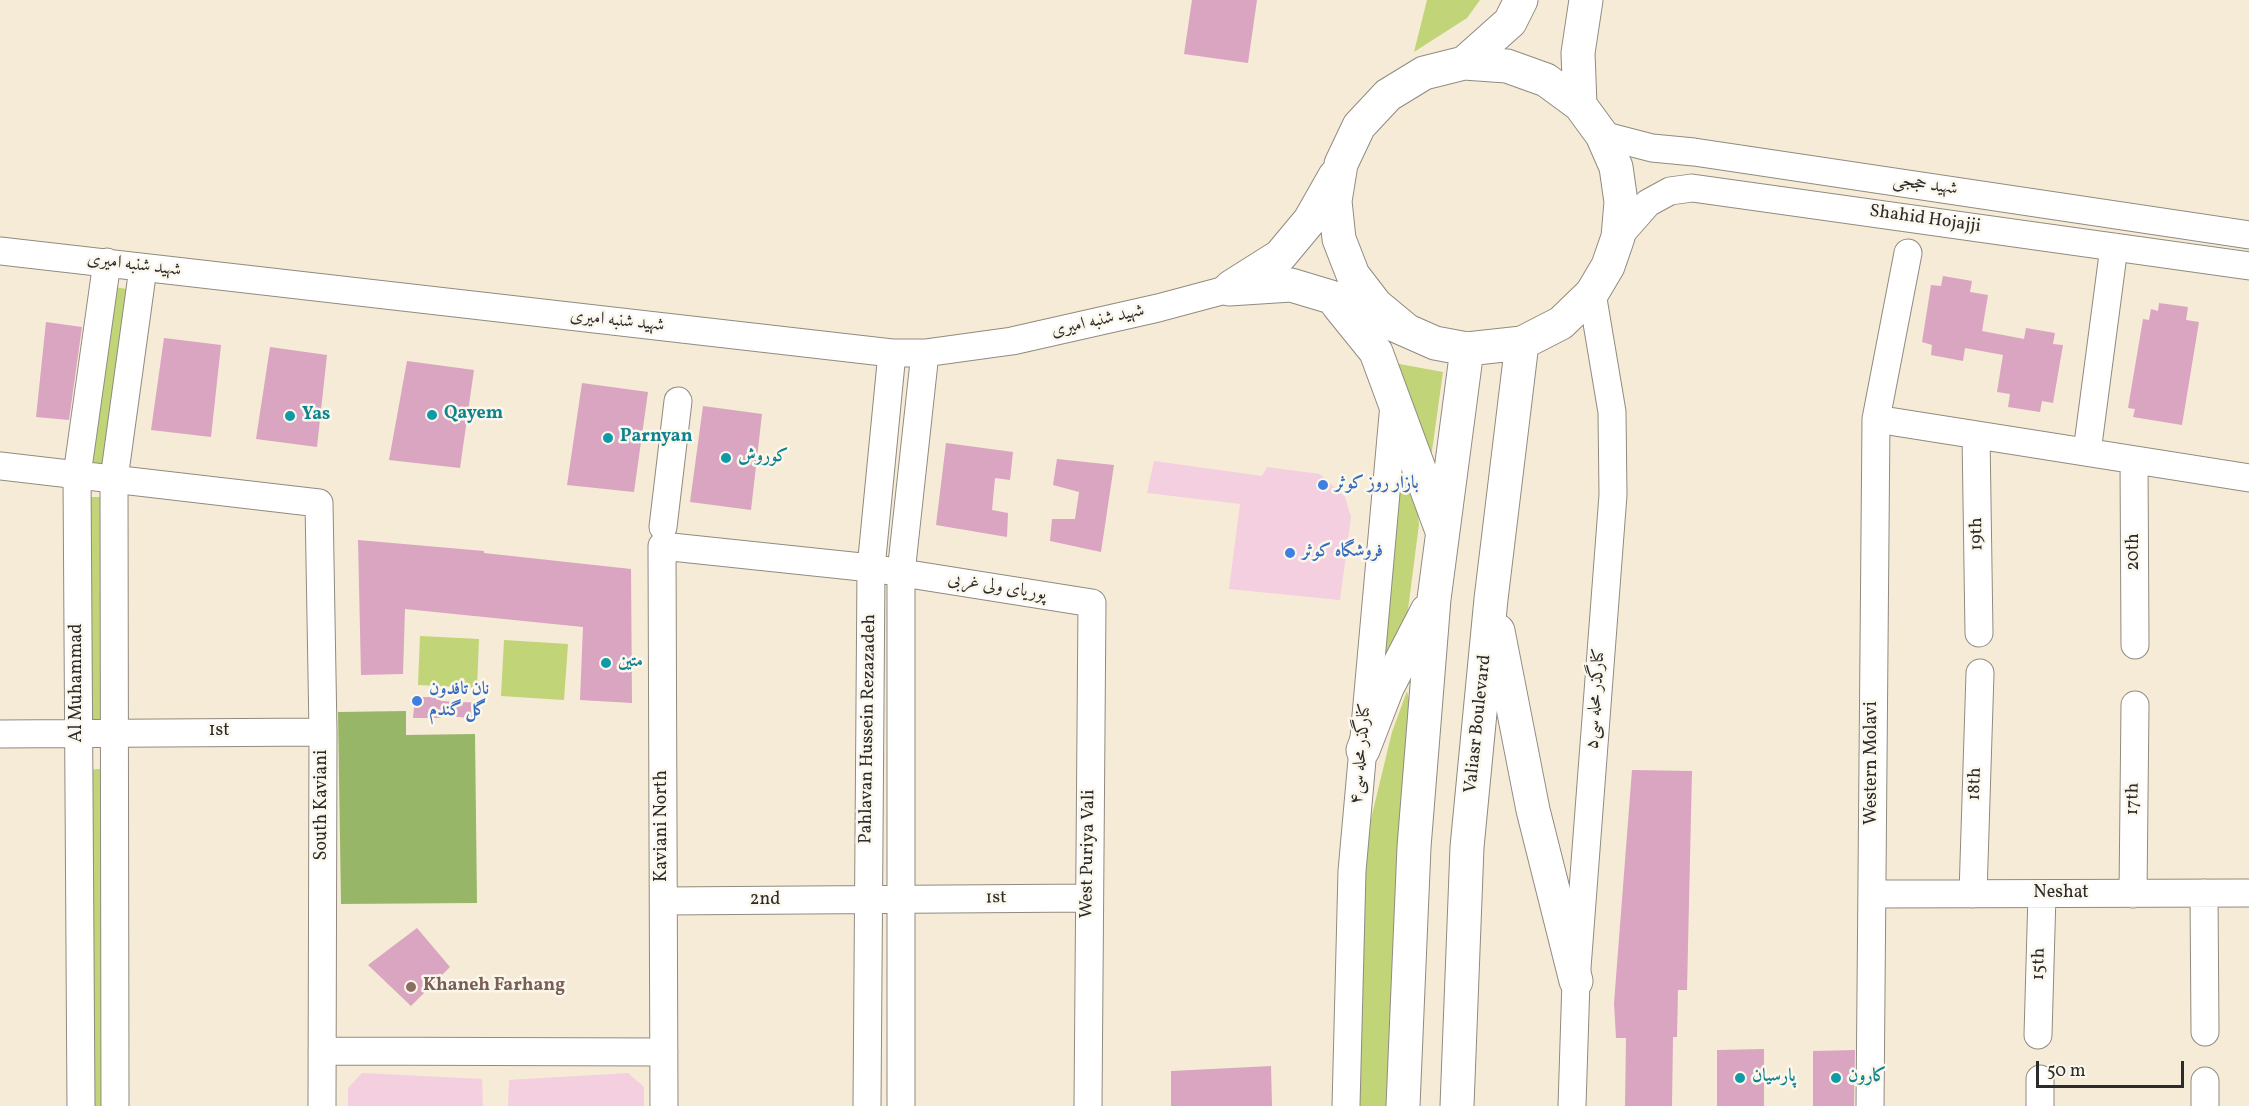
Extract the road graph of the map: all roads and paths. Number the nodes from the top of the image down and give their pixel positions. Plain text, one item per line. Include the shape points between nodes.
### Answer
1 (1521, 0) edge
2 (1586, 0) edge
3 (1464, 63) junction
4 (1580, 105) junction
5 (1602, 135) junction
6 (1341, 164) junction
7 (2249, 235) edge
8 (1618, 237) junction
9 (2114, 247) junction
10 (0, 251) edge
11 (1908, 253) dead end
12 (2249, 266) edge
13 (106, 273) junction
14 (141, 279) junction
15 (1228, 289) junction
16 (1592, 293) junction
17 (1331, 297) junction
18 (1406, 329) junction
19 (1522, 343) junction
20 (1467, 349) junction
21 (892, 353) junction
22 (925, 353) junction
23 (678, 402) dead end
24 (1394, 404) junction
25 (1876, 419) junction
26 (1976, 435) junction
27 (2087, 452) junction
28 (2134, 460) junction
29 (0, 466) edge
30 (77, 476) junction
31 (2249, 477) edge
32 (114, 479) junction
33 (1443, 535) junction
34 (663, 537) junction
35 (871, 568) junction
36 (901, 573) junction
37 (1491, 598) junction
38 (1434, 599) junction
39 (1979, 633) dead end
40 (2135, 645) dead end
41 (1980, 673) dead end
42 (2135, 705) dead end
43 (114, 732) junction
44 (323, 732) junction
45 (78, 733) junction
46 (0, 734) edge
47 (1363, 750) junction
48 (2204, 893) junction
49 (2249, 893) edge
50 (1872, 894) junction
51 (1973, 894) junction
52 (2042, 894) junction
53 (2133, 894) junction
54 (1089, 898) junction
55 (902, 900) junction
56 (664, 901) junction
57 (867, 901) junction
58 (1576, 981) junction
59 (2205, 1032) dead end
60 (2038, 1035) dead end
61 (322, 1051) junction
62 (664, 1052) junction
63 (2040, 1079) dead end
64 (81, 1106) edge
65 (115, 1106) edge
66 (322, 1106) edge
67 (664, 1106) edge
68 (867, 1106) edge
69 (901, 1106) edge
70 (1088, 1106) edge
71 (1346, 1106) edge
72 (1403, 1106) edge
73 (1457, 1106) edge
74 (1572, 1106) edge
75 (1870, 1106) edge
76 (2040, 1106) edge

1 - 3 main road via 1510,22
2 - 4 main road via 1578,53
3 - 4 main road via 1507,66 1546,80
3 - 6 main road via 1424,73 1388,94 1359,126
4 - 5 main road
5 - 7 street, شهید حججی via 1652,148
5 - 8 main road via 1616,167 1621,202
6 - 15 main road via 1310,220 1280,256
6 - 18 main road via 1335,201 1339,239 1353,275 1370,298
8 - 9 street, Shahid Hojajji via 1648,203 1670,191 1692,188
8 - 16 main road via 1608,266
9 - 12 street, Shahid Hojajji
9 - 27 street
10 - 13 street, شهید شنبه امیری
11 - 25 street, Western Molavi
13 - 14 street, شهید شنبه امیری
13 - 30 street, Al Muhammad
14 - 21 street, شهید شنبه امیری
14 - 32 street, Al Muhammad
15 - 17 main road via 1291,285
15 - 22 street, شهید شنبه امیری via 1012,341
16 - 19 main road via 1561,323
16 - 58 street, کنارگذر محله سی۵ via 1612,412 1613,495
17 - 18 main road
17 - 24 main road via 1376,352
18 - 20 main road via 1435,343
19 - 20 main road
19 - 37 main road, Valiasr Boulevard
20 - 33 main road
21 - 22 street, شهید شنبه امیری
21 - 35 street, Pahlavan Hussein Rezazadeh
22 - 36 street, Pahlavan Hussein Rezazadeh
23 - 34 street, Kaviani North
24 - 33 main road
24 - 47 street, کنارگذر محله سی۴
25 - 26 street
25 - 50 street, Western Molavi
26 - 27 street
26 - 39 street, 19th
27 - 28 street
28 - 31 street
28 - 40 street, 20th
29 - 30 street
30 - 32 street
30 - 45 street, Al Muhammad
32 - 43 street, Al Muhammad
32 - 44 street, South Kaviani via 319,503
33 - 38 main road
34 - 35 street
34 - 56 street, Kaviani North
35 - 36 street
35 - 57 street, Pahlavan Hussein Rezazadeh
36 - 54 street, West Puriya Vali via 1092,603
36 - 55 street, Pahlavan Hussein Rezazadeh
37 - 58 main road via 1533,810
37 - 73 main road, Valiasr Boulevard via 1467,847
38 - 47 main road via 1387,688
38 - 72 main road via 1414,846
41 - 51 street, 18th
42 - 53 street, 17th
43 - 44 street, 1st
43 - 45 street, 1st
43 - 65 street, Al Muhammad
44 - 61 street, South Kaviani
45 - 46 street
45 - 64 street, Al Muhammad
47 - 71 street, کنارگذر محله سی۴ via 1352,871
48 - 49 street, Neshat
48 - 53 street, Neshat
48 - 59 street
50 - 51 street, Neshat
50 - 75 street, Western Molavi
51 - 52 street, Neshat
52 - 53 street, Neshat
52 - 60 street, 15th
54 - 55 street, 1st
54 - 70 street, West Puriya Vali
55 - 57 street, 1st
55 - 69 street, Pahlavan Hussein Rezazadeh
56 - 57 street, 2nd
56 - 62 street, Kaviani North
57 - 68 street, Pahlavan Hussein Rezazadeh
58 - 74 street, کنارگذر محله سی۵
61 - 62 street
61 - 66 street, South Kaviani
62 - 67 street, Kaviani North
63 - 76 street

